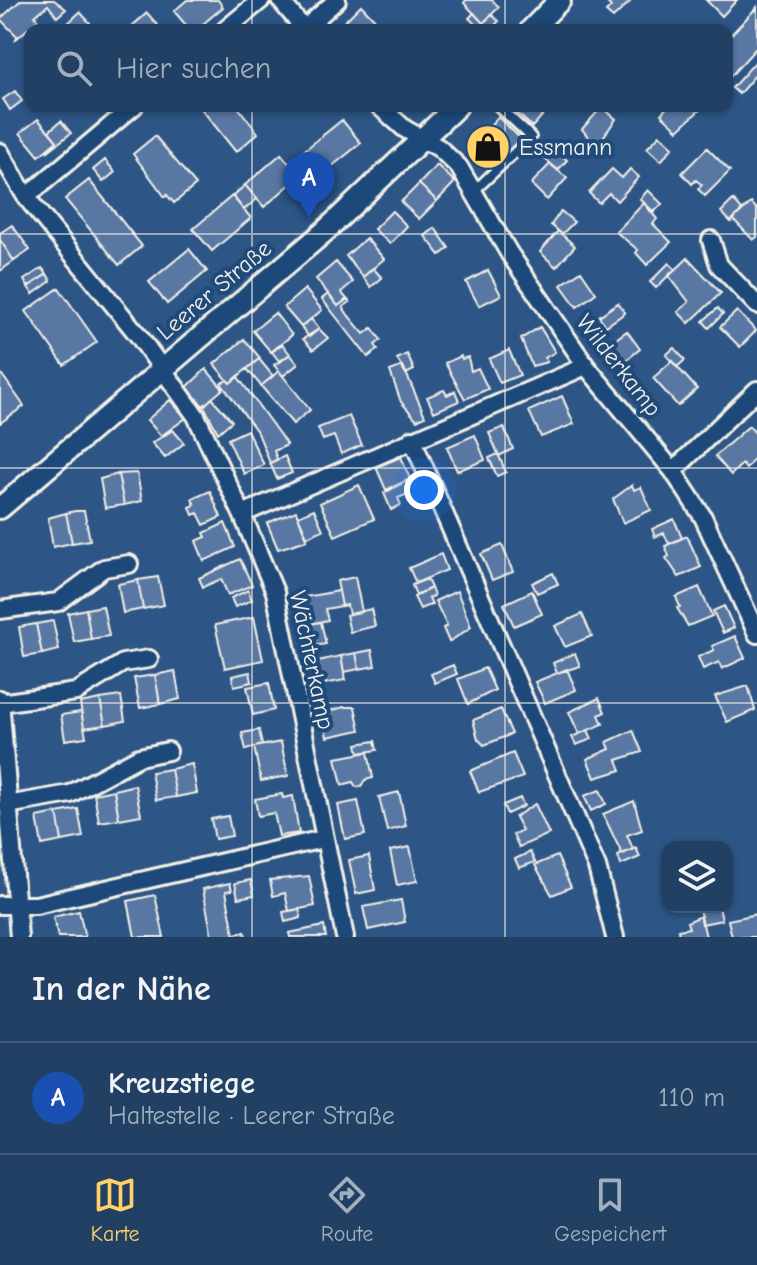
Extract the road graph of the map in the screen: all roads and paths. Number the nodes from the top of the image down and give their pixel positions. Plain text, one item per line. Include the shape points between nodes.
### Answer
1 (261, 0) edge
2 (280, 0) edge
3 (337, 0) edge
4 (560, 0) edge
5 (232, 24) edge
6 (301, 24) edge
7 (311, 24) edge
8 (537, 24) edge
9 (127, 112) edge
10 (386, 112) edge
11 (451, 112) edge
12 (504, 112) edge
13 (424, 139) junction
14 (0, 152) edge
15 (473, 192) junction
16 (26, 197) junction
17 (711, 240) dead end
18 (757, 305) edge
19 (586, 366) junction
20 (160, 369) junction
21 (757, 390) edge
22 (412, 439) junction
23 (673, 471) junction
24 (0, 508) edge
25 (242, 514) junction
26 (129, 564) dead end
27 (0, 610) edge
28 (757, 634) edge
29 (149, 659) dead end
30 (0, 702) edge
31 (168, 751) dead end
32 (7, 805) junction
33 (323, 839) junction
34 (8, 905) edge
35 (19, 937) edge
36 (345, 937) edge
37 (615, 937) edge

1 - 5 street
2 - 6 street
3 - 7 street
4 - 8 street
9 - 16 street
10 - 13 street, Wilderkamp
11 - 13 street, Leerer Straße
12 - 15 lane via 531,137
13 - 15 street, Wilderkamp via 450,157
13 - 20 street, Leerer Straße via 324,232
14 - 16 street, Wächterkamp
15 - 19 street, Wilderkamp
16 - 20 street, Wächterkamp
17 - 18 street via 719,265
19 - 22 street
19 - 23 street, Wilderkamp
20 - 24 street, Leerer Straße
20 - 25 street, Wächterkamp via 196,416
21 - 23 street
22 - 25 street
22 - 37 street via 597,867
23 - 28 street, Wilderkamp via 703,517
25 - 33 street, Wächterkamp via 275,592
26 - 27 street via 104,568 58,602
29 - 30 street via 123,663 76,692
30 - 32 street
31 - 32 street via 139,757 70,794
32 - 34 street
33 - 34 street via 36,905
33 - 36 street, Wächterkamp
34 - 35 street

